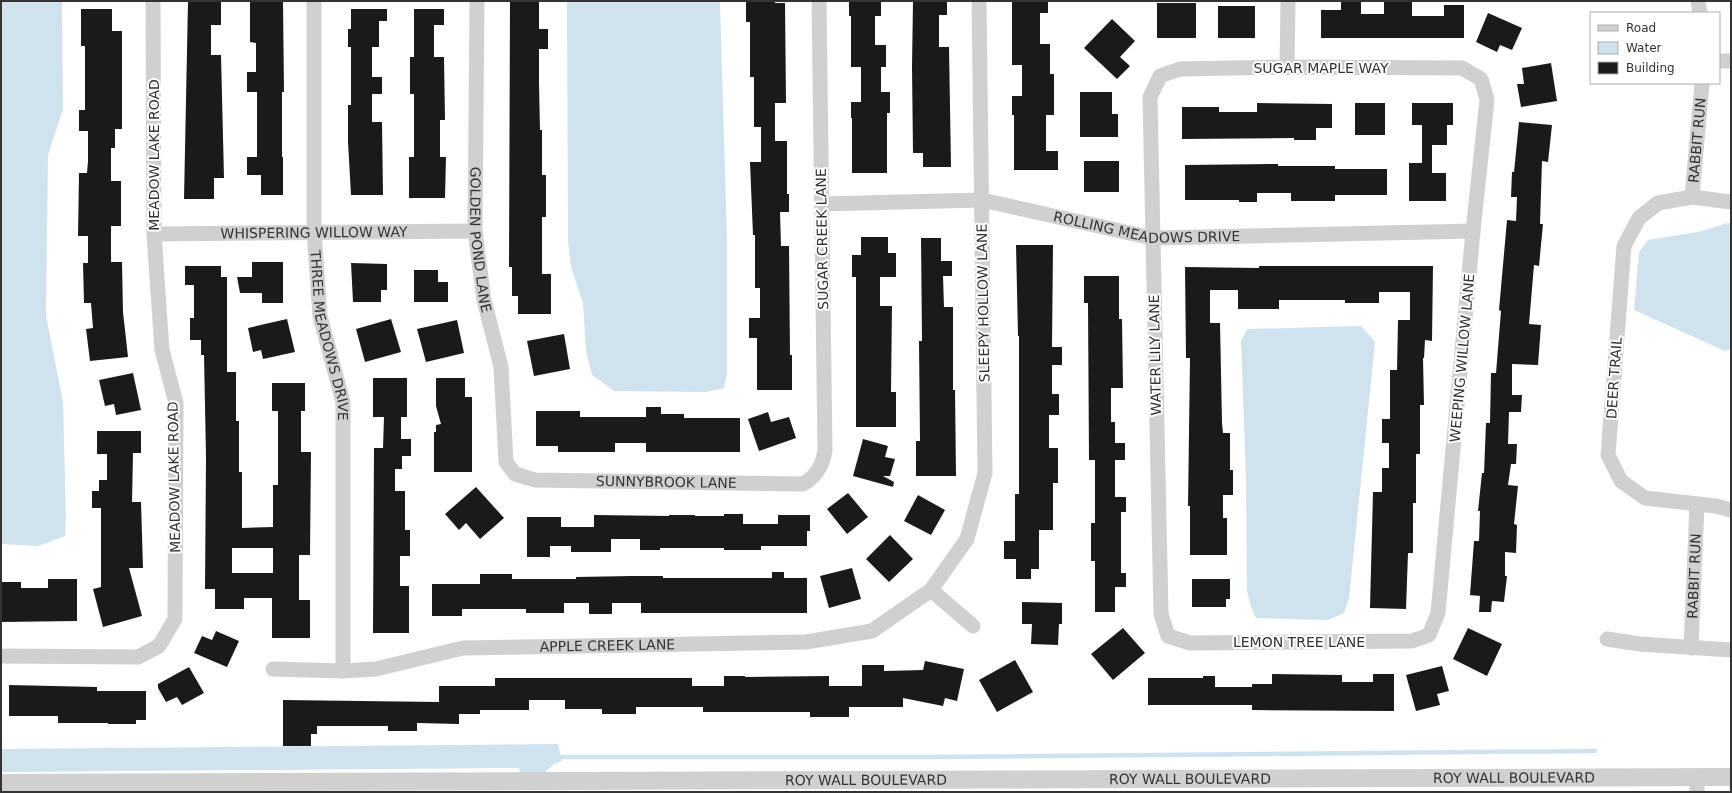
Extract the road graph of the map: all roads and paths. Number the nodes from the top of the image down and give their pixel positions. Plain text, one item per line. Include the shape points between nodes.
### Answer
1 (153, 1) edge
2 (314, 1) edge
3 (477, 1) edge
4 (819, 1) edge
5 (979, 1) edge
6 (1288, 1) edge
7 (1698, 1) edge
8 (1700, 12) edge
9 (1720, 61) edge
10 (1731, 61) edge
11 (1287, 68) junction
12 (1160, 76) joint
13 (1480, 80) joint
14 (1702, 84) edge
15 (1692, 197) junction
16 (982, 200) junction
17 (1731, 202) edge
18 (822, 204) junction
19 (314, 231) junction
20 (475, 231) junction
21 (1473, 231) junction
22 (154, 234) junction
23 (1152, 238) junction
24 (515, 474) joint
25 (815, 475) joint
26 (1697, 504) junction
27 (1731, 510) edge
28 (931, 590) junction
29 (973, 626) dead end
30 (1429, 635) joint
31 (1168, 636) joint
32 (1607, 639) dead end
33 (1691, 648) junction
34 (1731, 650) edge
35 (1, 656) edge
36 (273, 670) dead end
37 (343, 671) junction
38 (1731, 777) edge
39 (1, 784) edge
40 (1697, 784) edge
41 (385, 787) edge

1 - 22 street, MEADOW LAKE ROAD
2 - 19 street, THREE MEADOWS DRIVE
3 - 20 street, GOLDEN POND LANE
4 - 18 street, SUGAR CREEK LANE
5 - 16 street, SLEEPY HOLLOW LANE
6 - 11 street
7 - 8 street
9 - 10 street
11 - 12 street, SUGAR MAPLE WAY via 1180,69
11 - 13 street, SUGAR MAPLE WAY via 1462,68
12 - 23 street, WATER LILY LANE via 1150,97
13 - 21 street, WEEPING WILLOW LANE via 1487,100
14 - 15 street, RABBIT RUN
15 - 17 street, DEER TRAIL
15 - 26 street, DEER TRAIL via 1658,203 1639,218 1624,246 1608,455 1621,481 1645,498
16 - 18 street, ROLLING MEADOWS DRIVE
16 - 23 street, ROLLING MEADOWS DRIVE
16 - 28 street, SLEEPY HOLLOW LANE via 985,474 967,539
18 - 25 street, SUGAR CREEK LANE via 826,451 823,464
19 - 20 street, WHISPERING WILLOW WAY
19 - 22 street, WHISPERING WILLOW WAY
19 - 37 street, THREE MEADOWS DRIVE via 320,316 343,402
20 - 24 street, GOLDEN POND LANE via 484,300 501,367 506,462
21 - 23 street, ROLLING MEADOWS DRIVE
21 - 30 street, WEEPING WILLOW LANE via 1438,613
22 - 35 street, MEADOW LAKE ROAD via 162,350 176,403 175,619 159,646 138,657
23 - 31 street, WATER LILY LANE via 1161,614
24 - 25 street, SUNNYBROOK LANE via 535,480 803,484
26 - 27 street, DEER TRAIL
26 - 33 street, RABBIT RUN
28 - 29 street
28 - 37 street, APPLE CREEK LANE via 872,631 806,642 464,648 376,669
30 - 31 street, LEMON TREE LANE via 1412,641 1198,643
32 - 33 street
33 - 34 street
36 - 37 street, APPLE CREEK LANE
38 - 40 street, ROY WALL BOULEVARD
39 - 41 street, ROY WALL BOULEVARD
40 - 41 street, ROY WALL BOULEVARD

